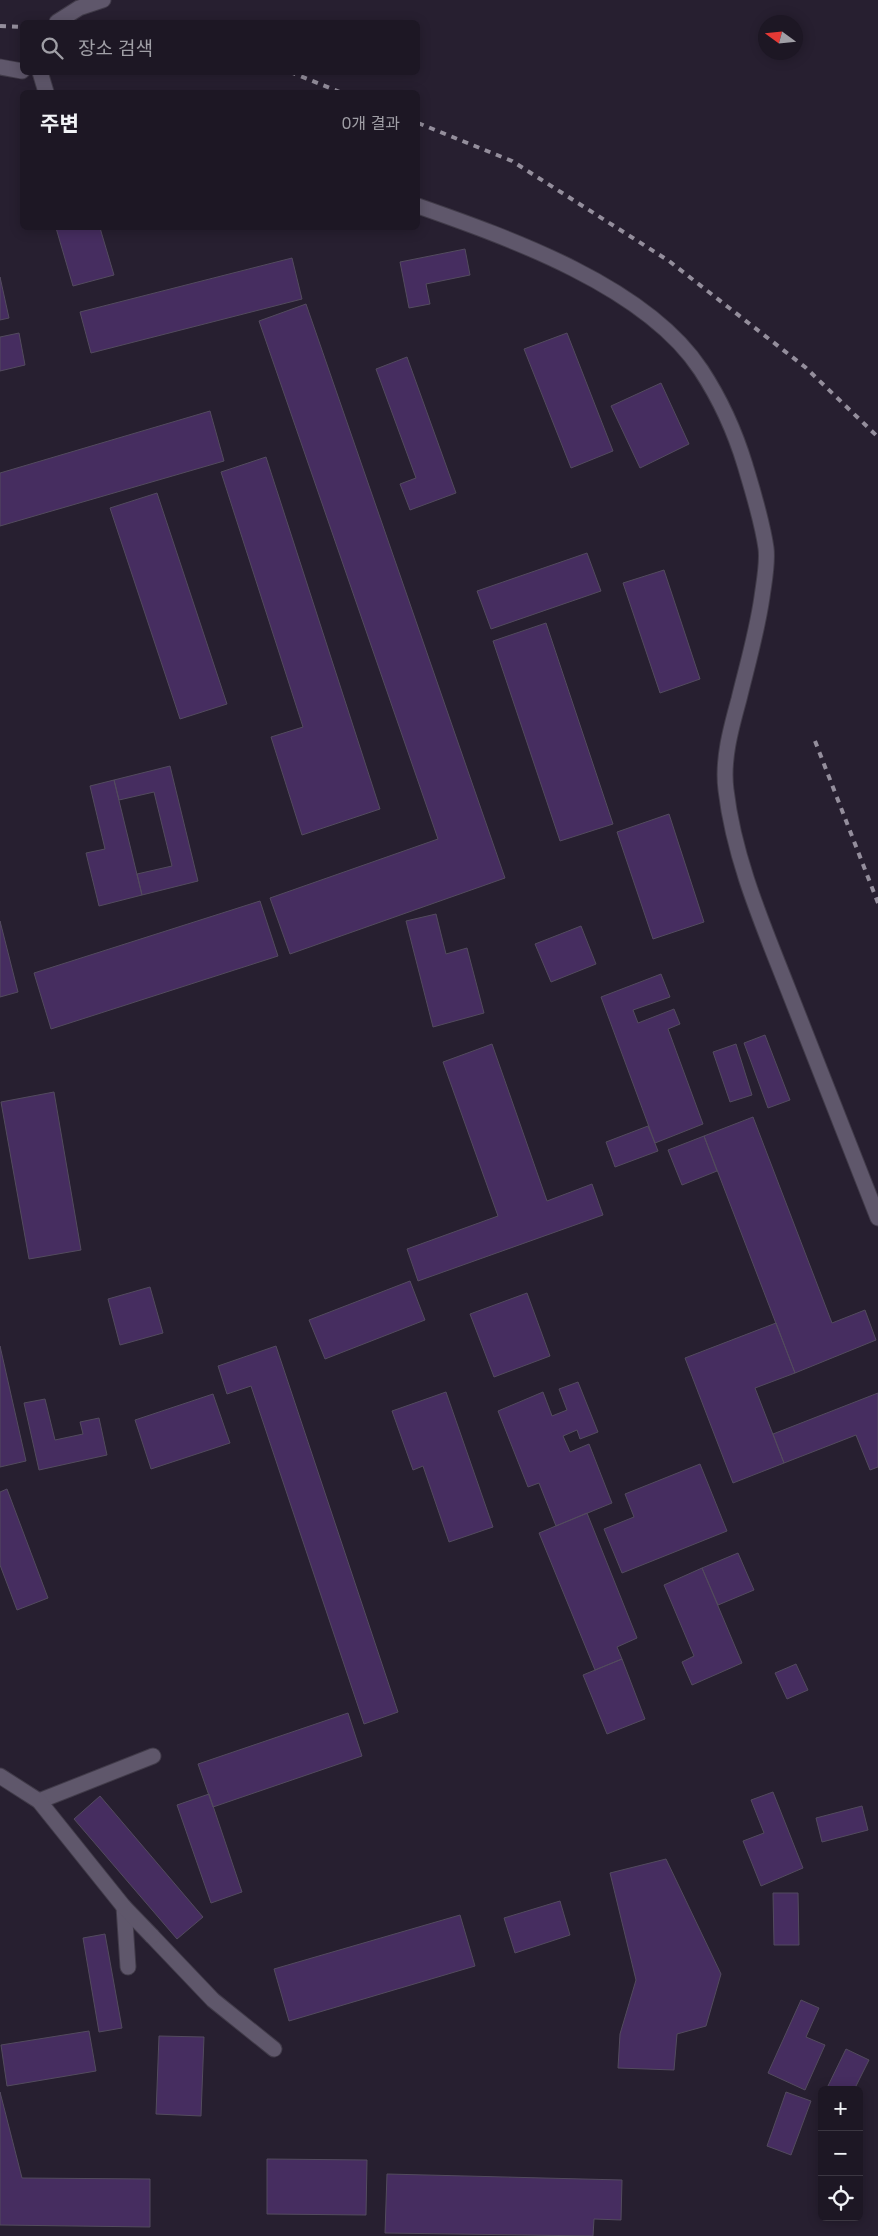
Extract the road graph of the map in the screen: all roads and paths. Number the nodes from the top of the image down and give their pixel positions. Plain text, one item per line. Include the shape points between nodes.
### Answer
1 (103, 0) edge
2 (60, 20) edge
3 (0, 67) edge
4 (20, 71) edge
5 (39, 75) edge
6 (45, 90) edge
7 (420, 207) edge
8 (878, 1218) edge
9 (153, 1756) dead end
10 (0, 1776) edge
11 (39, 1801) junction
12 (124, 1907) junction
13 (128, 1967) dead end
14 (274, 2049) dead end

1 - 2 street via 79,8
3 - 4 street
5 - 6 street
7 - 8 street via 535,250 580,272 637,307 672,336 700,368 722,408 752,486 767,551 758,618 728,740 725,785 731,829 760,918
9 - 11 street
10 - 11 street
11 - 12 street
12 - 13 street
12 - 14 street via 213,2000

